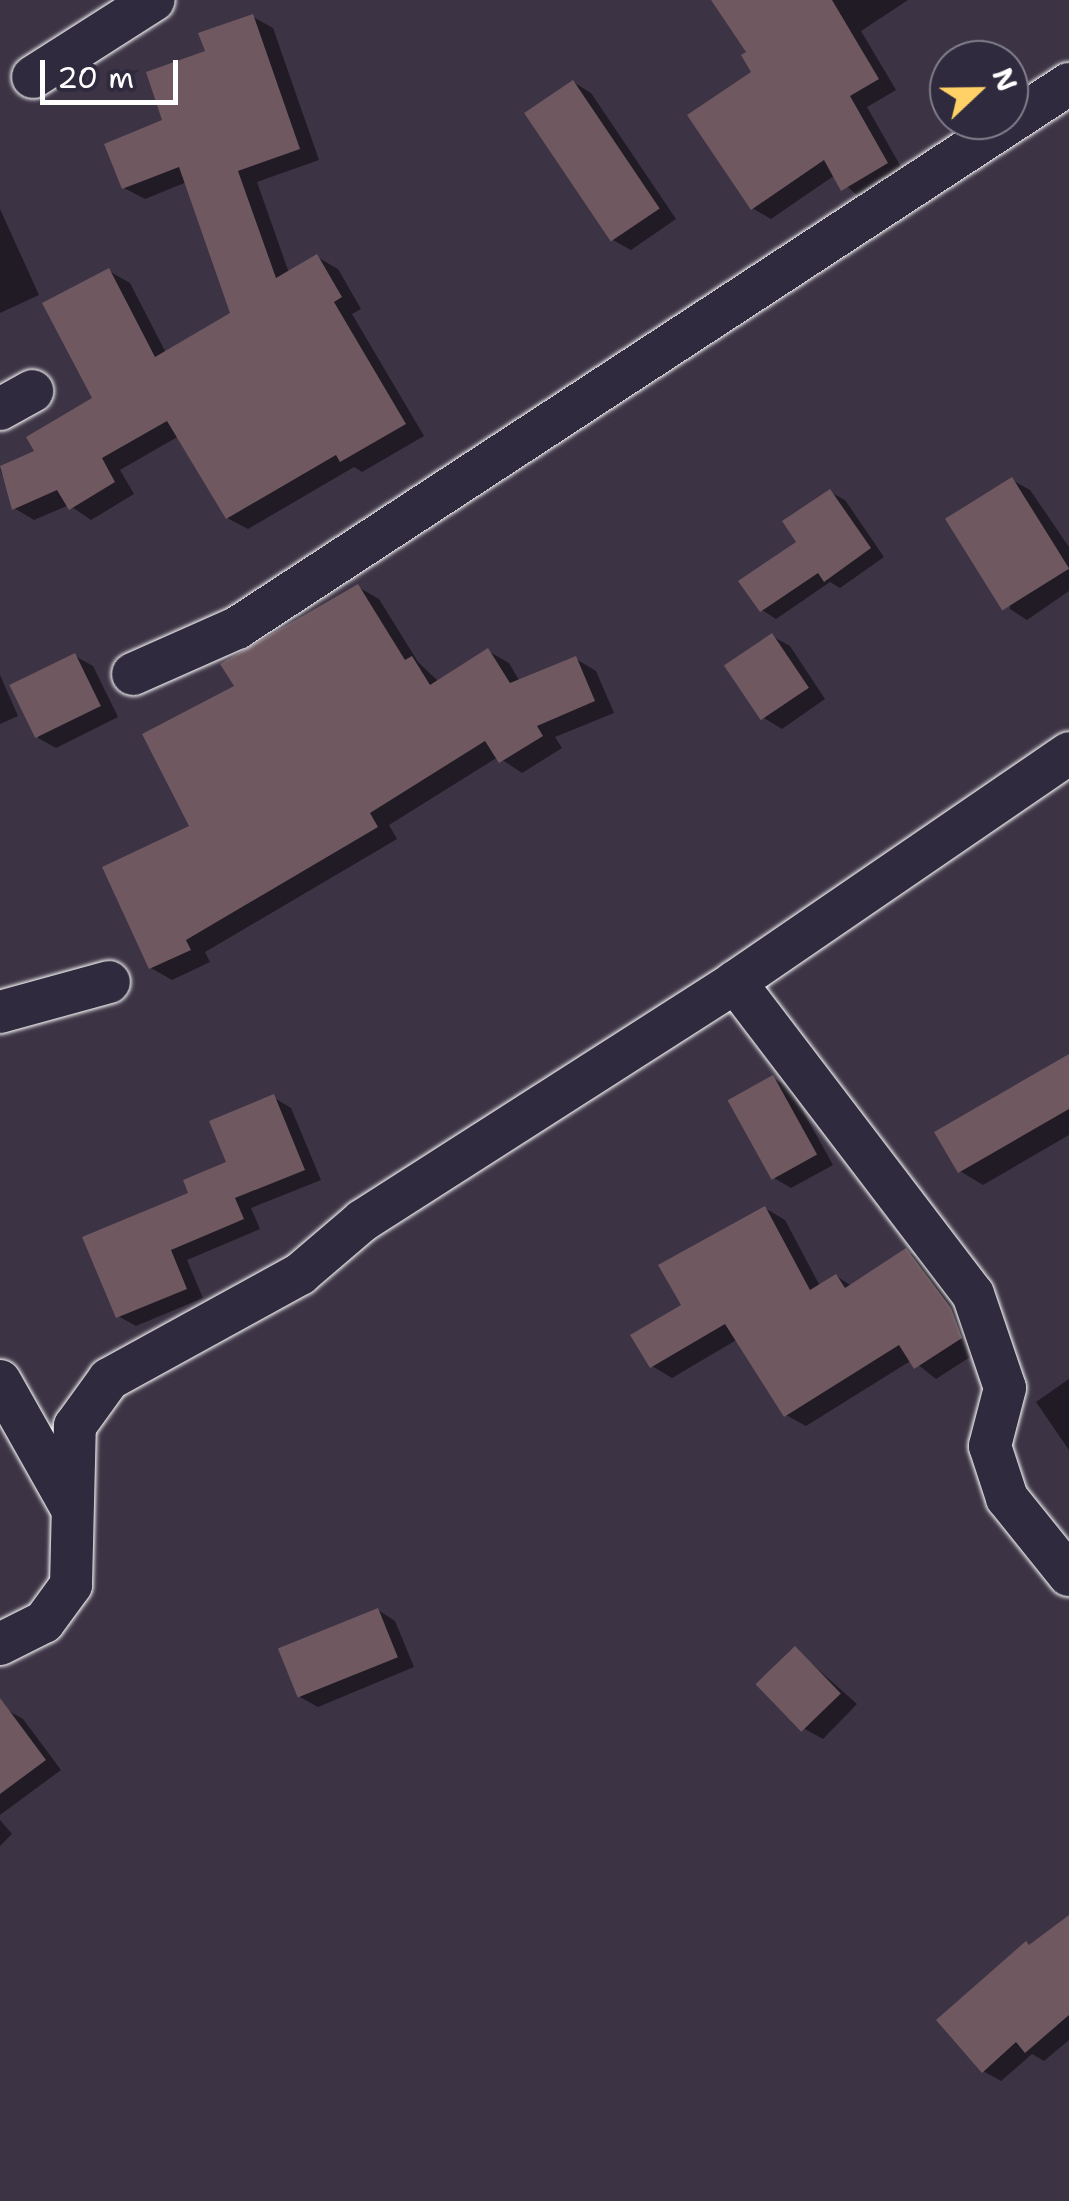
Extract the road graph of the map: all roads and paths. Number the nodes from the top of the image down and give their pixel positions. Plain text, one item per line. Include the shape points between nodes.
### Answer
1 (154, 0) edge
2 (33, 77) dead end
3 (1069, 84) edge
4 (133, 674) dead end
5 (1069, 753) edge
6 (109, 982) dead end
7 (735, 982) junction
8 (0, 1012) edge
9 (0, 1381) edge
10 (71, 1507) junction
11 (1062, 1557) edge
12 (0, 1644) edge

1 - 2 street
3 - 4 street via 237,628
5 - 7 street
6 - 8 street
7 - 10 street via 362,1221 300,1274 109,1379 75,1426
7 - 11 street via 974,1294 1005,1388 990,1446 1006,1498
9 - 10 street
10 - 12 street via 70,1585 44,1622

